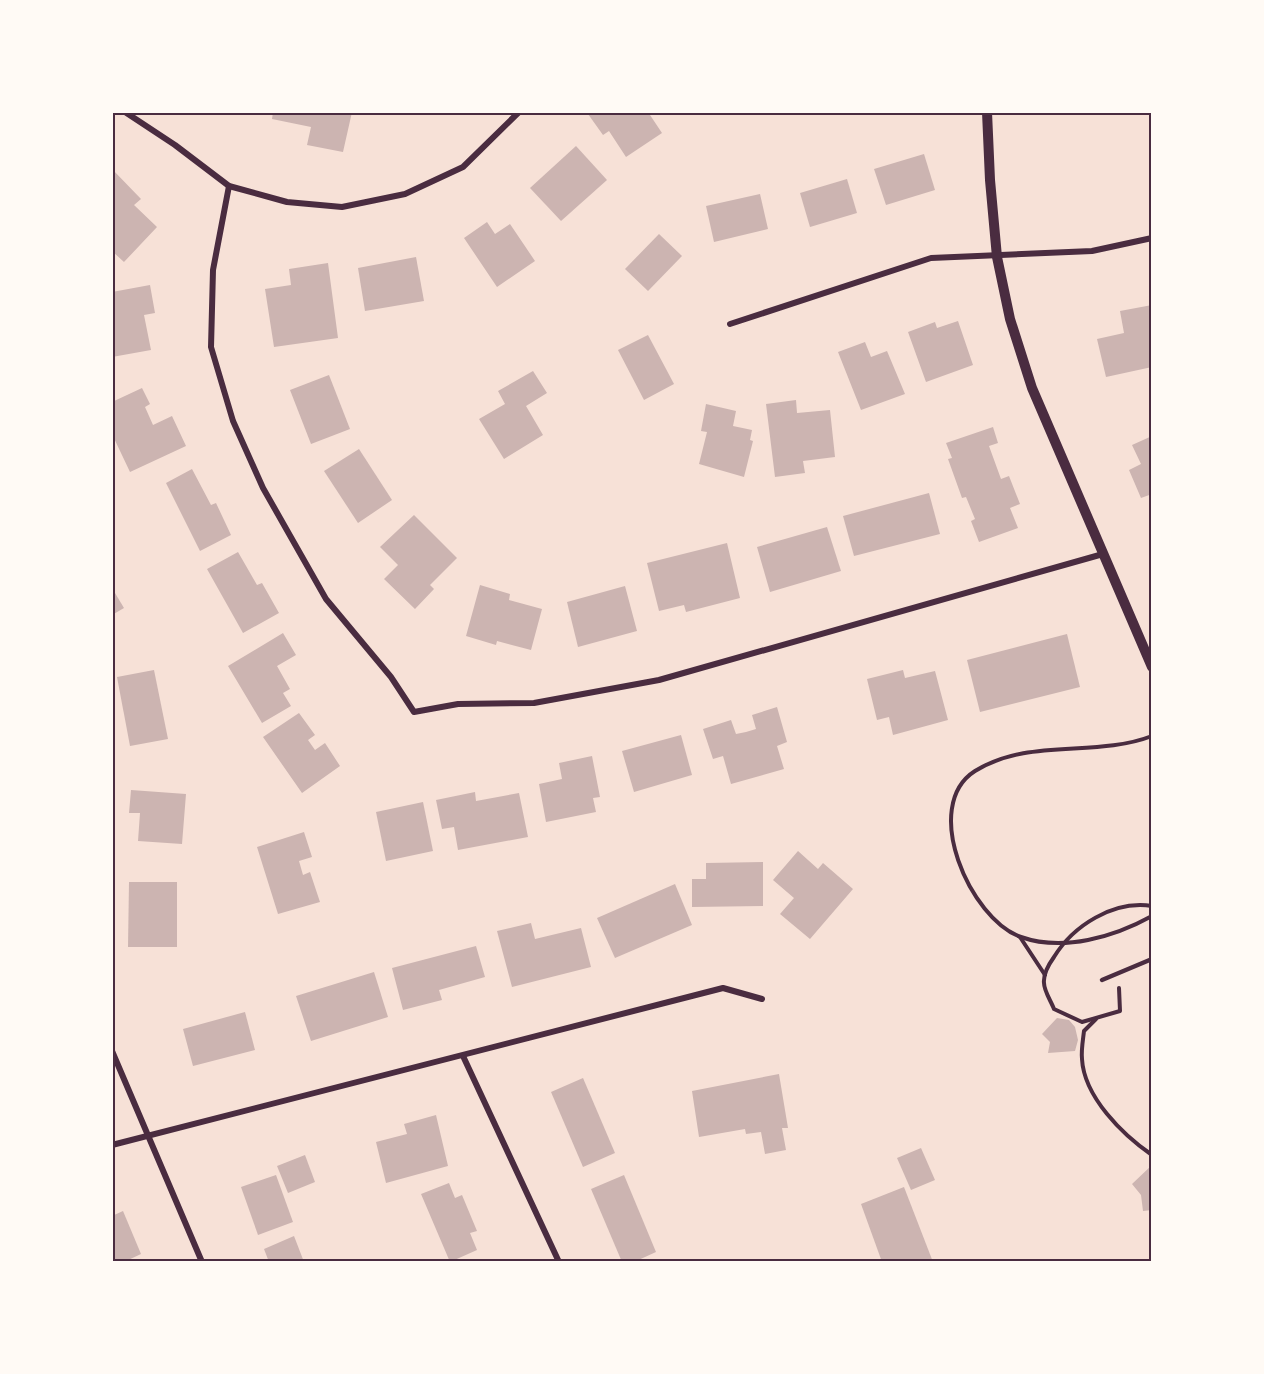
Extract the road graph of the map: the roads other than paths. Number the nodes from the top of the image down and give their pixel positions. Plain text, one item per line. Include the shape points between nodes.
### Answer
1 (125, 112) edge
2 (519, 112) edge
3 (987, 112) edge
4 (229, 186) junction
5 (1152, 238) edge
6 (997, 256) junction
7 (730, 324) dead end
8 (1103, 554) junction
9 (1152, 667) edge
10 (1152, 959) edge
11 (1102, 980) dead end
12 (762, 999) dead end
13 (112, 1051) edge
14 (463, 1056) junction
15 (147, 1135) junction
16 (112, 1144) edge
17 (202, 1262) edge
18 (559, 1262) edge

1 - 4 street
2 - 4 street via 463,167 405,194 342,207 286,202
3 - 6 street
4 - 8 street via 213,270 211,347 233,421 263,488 326,599 391,677 414,712 458,704 534,704 659,680
5 - 6 street via 1092,251
6 - 7 street via 930,258
6 - 8 street via 1010,320 1032,388
8 - 9 street
10 - 11 lane
12 - 14 street via 723,988
13 - 15 street
14 - 15 street
14 - 18 street
15 - 16 street
15 - 17 street

